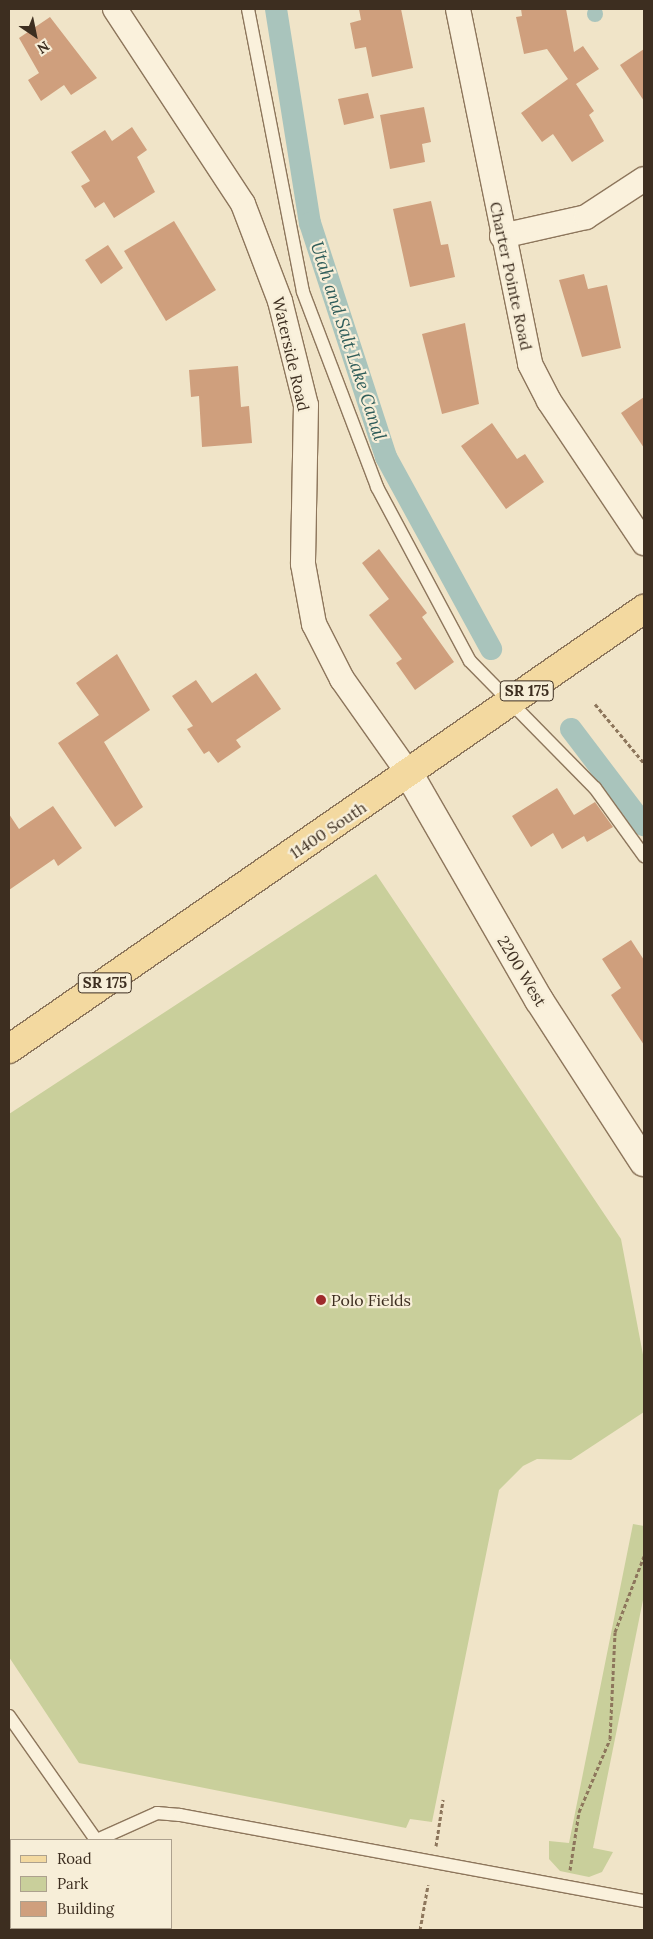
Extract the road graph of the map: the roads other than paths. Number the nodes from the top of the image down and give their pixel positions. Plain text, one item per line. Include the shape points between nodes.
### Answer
1 (115, 9) edge
2 (248, 9) edge
3 (458, 9) edge
4 (644, 179) edge
5 (502, 236) junction
6 (644, 542) edge
7 (644, 608) edge
8 (511, 702) junction
9 (409, 774) junction
10 (644, 856) edge
11 (9, 1049) edge
12 (644, 1162) edge
13 (9, 1716) edge
14 (96, 1839) edge
15 (99, 1839) edge
16 (644, 1901) edge

1 - 9 street, Waterside Road via 243,204 280,301 306,405 303,564 314,624 342,679
2 - 8 lane via 303,292 377,487 470,661
3 - 5 street, Charter Pointe Road
4 - 5 street via 586,217
5 - 6 street, Charter Pointe Road via 524,344 538,382
7 - 8 main road, 11400 South / SR 175
8 - 9 main road, 11400 South / SR 175
8 - 10 lane via 594,788
9 - 11 main road, 11400 South / SR 175
9 - 12 street, 2200 West via 524,975
13 - 14 lane
15 - 16 lane via 157,1813 180,1815

